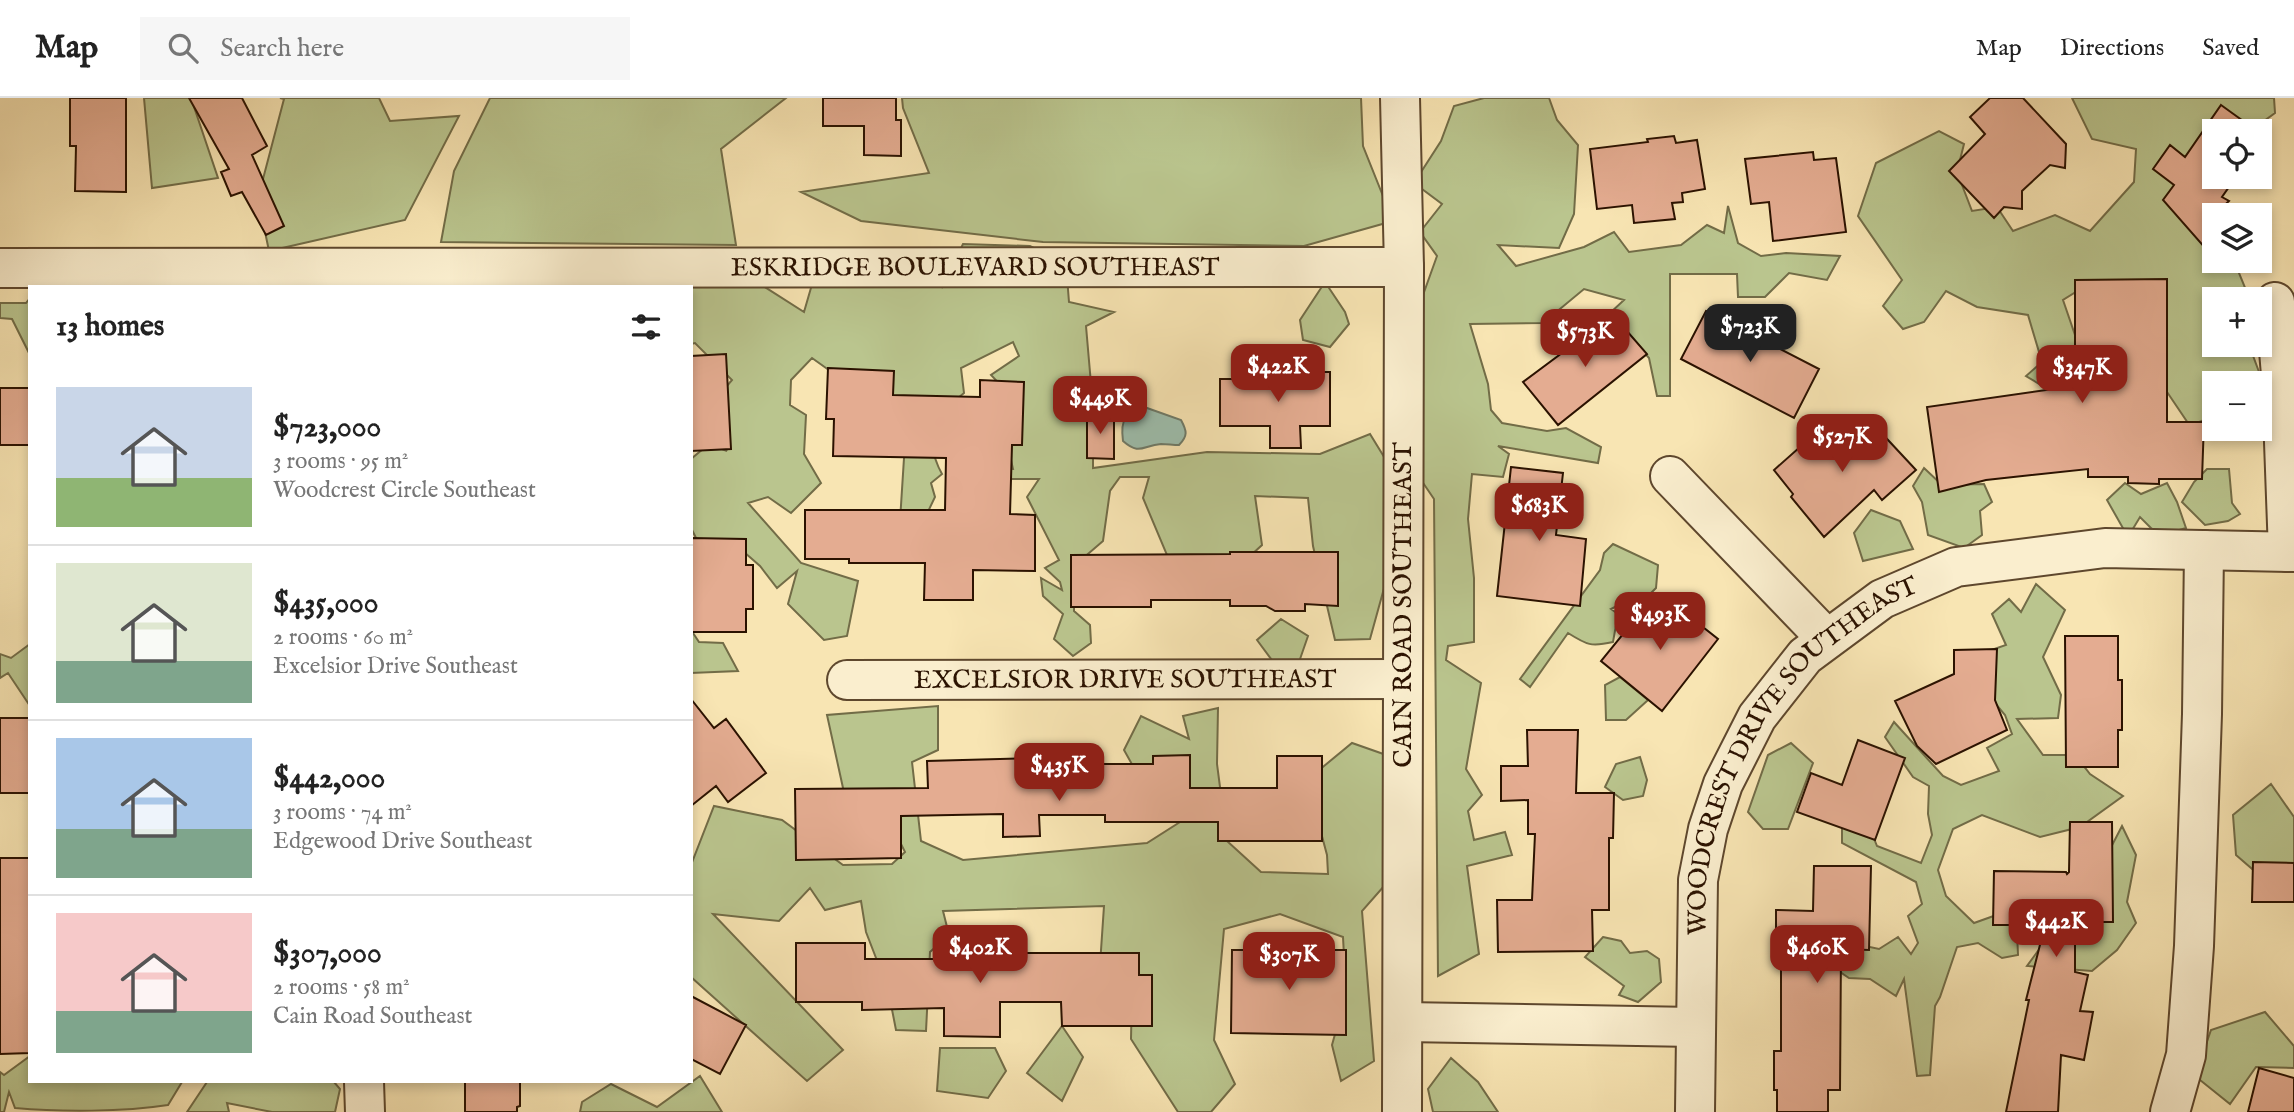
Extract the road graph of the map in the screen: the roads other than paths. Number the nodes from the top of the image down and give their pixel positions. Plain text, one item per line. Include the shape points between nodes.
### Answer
1 (1400, 98) edge
2 (1404, 267) junction
3 (0, 268) edge
4 (273, 278) edge
5 (2275, 302) dead end
6 (1670, 476) dead end
7 (2204, 550) junction
8 (2291, 552) edge
9 (1827, 639) junction
10 (1402, 679) junction
11 (847, 680) dead end
12 (1404, 1022) junction
13 (1694, 1027) junction
14 (364, 1083) edge
15 (365, 1112) edge
16 (1402, 1112) edge
17 (1695, 1112) edge
18 (2170, 1112) edge

1 - 2 street, CAIN ROAD SOUTHEAST
2 - 4 street, ESKRIDGE BOULEVARD SOUTHEAST
2 - 10 street, CAIN ROAD SOUTHEAST
3 - 4 street, ESKRIDGE BOULEVARD SOUTHEAST
5 - 8 street
6 - 9 street
7 - 8 street, WOODCREST DRIVE SOUTHEAST
7 - 9 street, WOODCREST DRIVE SOUTHEAST via 2105,548 1956,567 1882,599
7 - 18 street via 2194,946 2186,1055
9 - 13 street, WOODCREST DRIVE SOUTHEAST via 1805,656 1757,717 1719,795 1698,880
10 - 11 street, EXCELSIOR DRIVE SOUTHEAST
10 - 12 street, CAIN ROAD SOUTHEAST
12 - 13 street
12 - 16 street, CAIN ROAD SOUTHEAST
13 - 17 street, WOODCREST DRIVE SOUTHEAST
14 - 15 street

